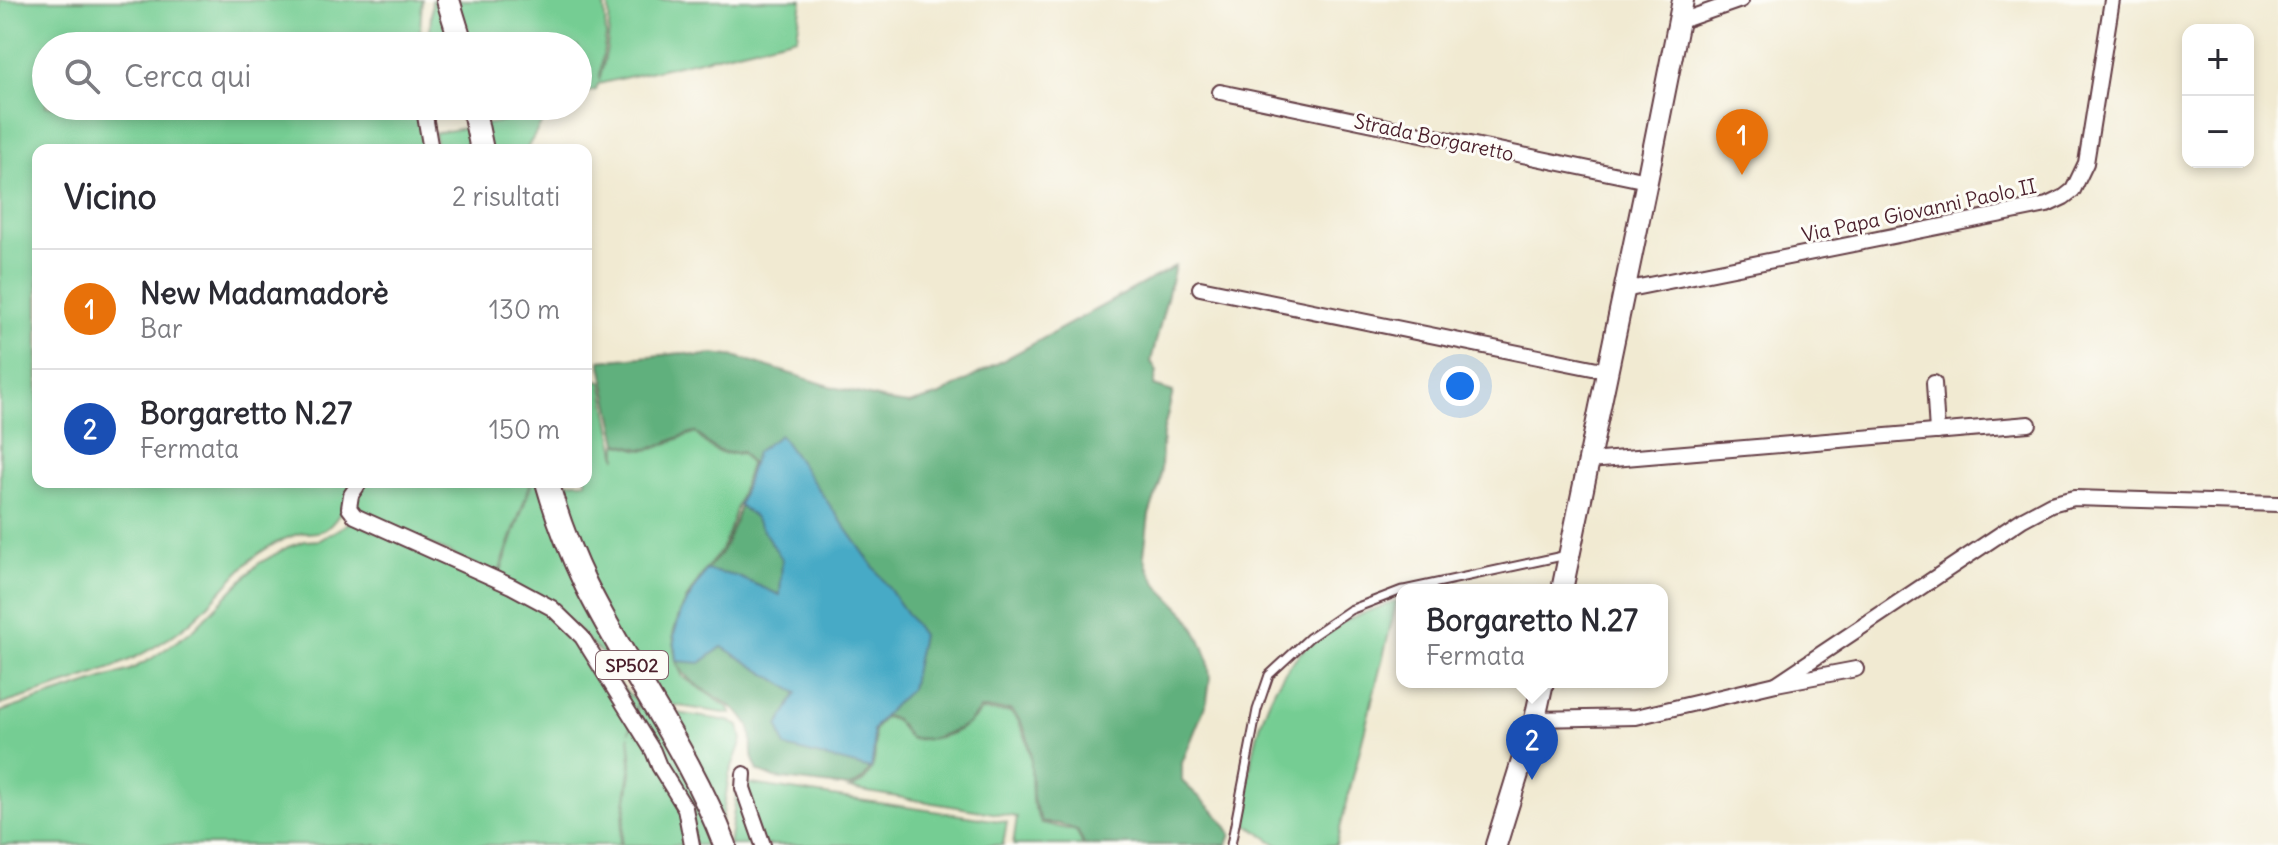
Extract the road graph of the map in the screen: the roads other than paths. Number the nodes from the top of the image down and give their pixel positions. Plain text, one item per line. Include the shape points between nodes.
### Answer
1 (448, 0) edge
2 (1683, 0) edge
3 (1741, 0) edge
4 (2112, 0) edge
5 (1678, 22) junction
6 (458, 32) edge
7 (1220, 92) dead end
8 (426, 120) edge
9 (476, 120) edge
10 (430, 144) edge
11 (481, 144) edge
12 (1647, 181) junction
13 (1200, 288) dead end
14 (1624, 290) junction
15 (1607, 371) junction
16 (1934, 383) dead end
17 (2029, 424) dead end
18 (1937, 432) junction
19 (1589, 461) junction
20 (356, 488) edge
21 (549, 488) edge
22 (2278, 504) edge
23 (1569, 554) junction
24 (1431, 584) edge
25 (1563, 584) edge
26 (1396, 593) edge
27 (1856, 669) dead end
28 (1776, 684) junction
29 (1542, 688) edge
30 (1535, 719) junction
31 (744, 774) dead end
32 (692, 845) edge
33 (725, 845) edge
34 (763, 845) edge
35 (1231, 845) edge
36 (1496, 845) edge

1 - 6 main road
2 - 5 street
3 - 5 street
4 - 14 street, Via Papa Giovanni Paolo II via 2086,163 2064,197 2047,205
5 - 12 street
7 - 12 street, Strada Borgaretto
8 - 10 street
9 - 11 main road
12 - 14 street
13 - 15 street
14 - 15 street
15 - 19 street
16 - 18 street
17 - 18 street
18 - 19 street
19 - 23 street
20 - 32 street via 349,508 355,516 511,586 552,608 582,637 685,808
21 - 33 main road, SP502 via 585,583 700,787
22 - 28 street via 2074,498 2051,504
23 - 24 lane
23 - 25 street
26 - 35 lane via 1350,610 1269,675 1257,710
27 - 28 street
28 - 30 street via 1636,717
29 - 30 street
30 - 36 street
31 - 34 street via 743,788

